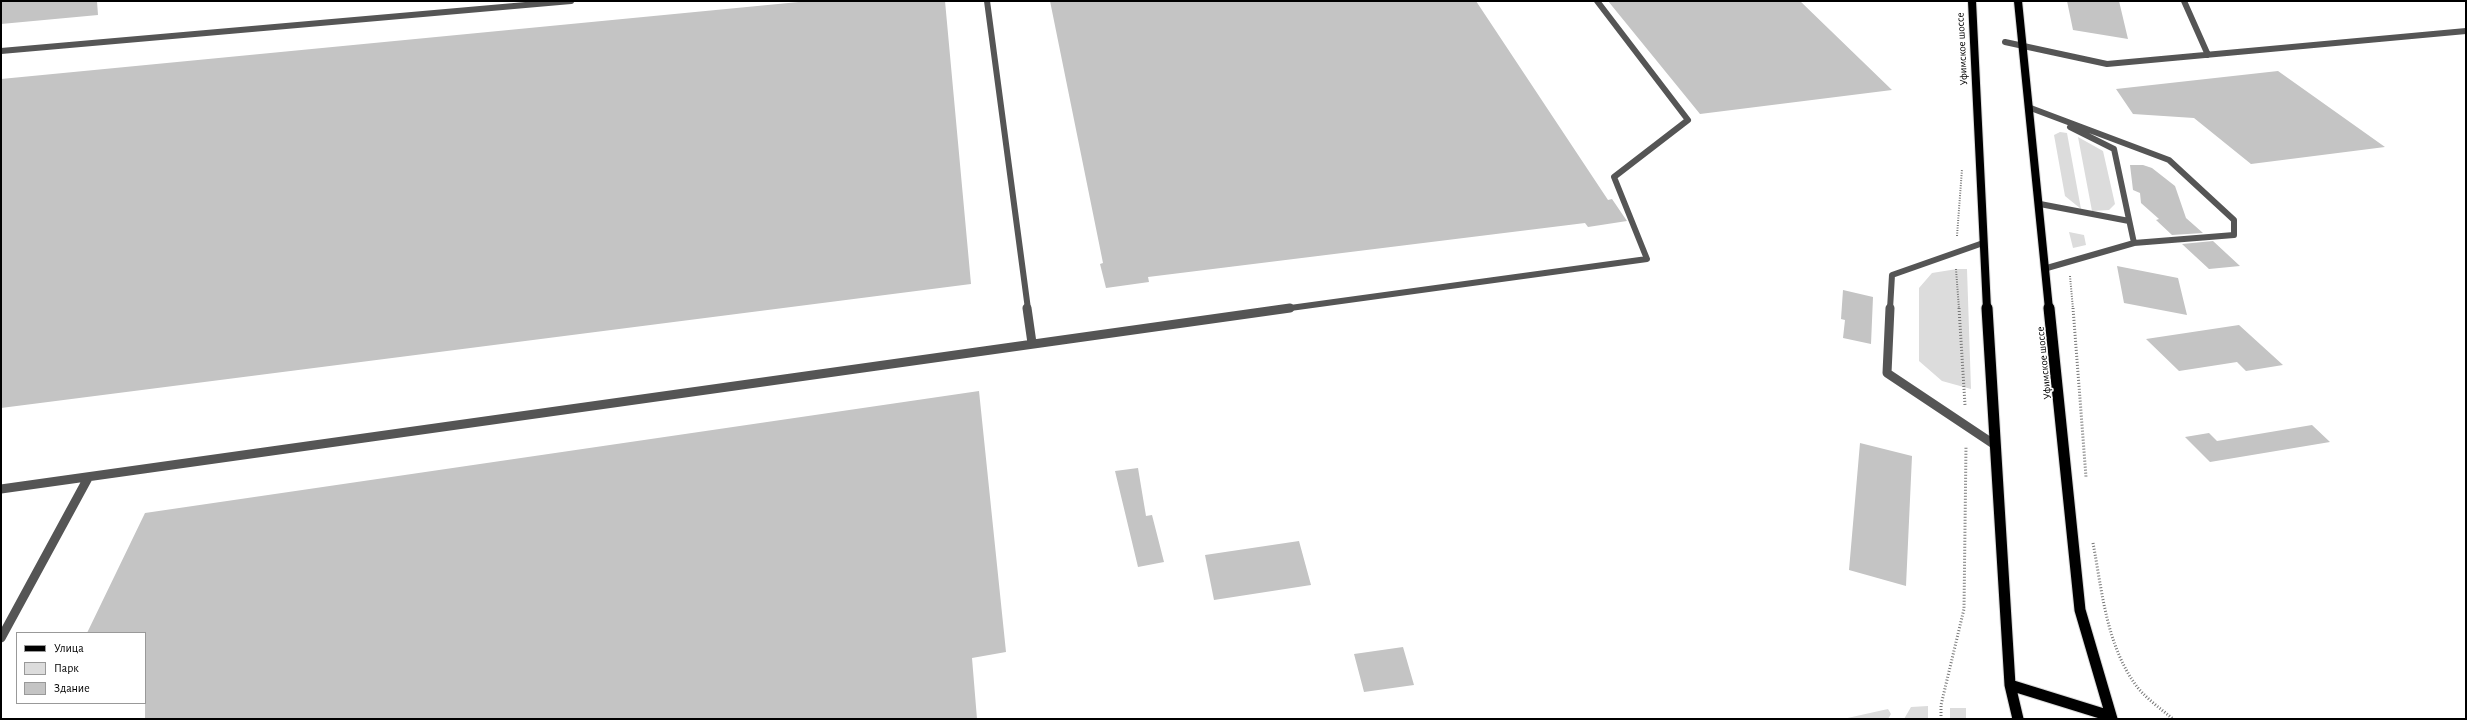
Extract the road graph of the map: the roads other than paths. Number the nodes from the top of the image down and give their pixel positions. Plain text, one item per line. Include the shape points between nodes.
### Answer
1 (571, 1) edge
2 (987, 1) edge
3 (1597, 1) edge
4 (1972, 1) edge
5 (2018, 1) edge
6 (2184, 1) edge
7 (2466, 31) edge
8 (2006, 42) dead end
9 (2022, 46) junction
10 (1, 51) edge
11 (2208, 55) junction
12 (2028, 107) junction
13 (2040, 204) junction
14 (2129, 221) junction
15 (1983, 243) junction
16 (2134, 243) junction
17 (2047, 268) junction
18 (1032, 343) junction
19 (1995, 445) junction
20 (88, 478) junction
21 (1, 489) edge
22 (1, 638) edge
23 (2010, 685) junction
24 (2111, 717) edge
25 (2018, 719) edge

1 - 10 lane
2 - 18 lane
3 - 18 lane via 1688,120 1614,177 1648,259
4 - 15 main road, Уфимское шоссе
5 - 9 main road, Уфимское шоссе
6 - 11 lane
7 - 11 lane
8 - 9 lane
9 - 11 lane via 2107,64
9 - 12 main road, Уфимское шоссе
12 - 13 main road, Уфимское шоссе
12 - 14 lane via 2114,149
12 - 16 lane via 2169,160 2234,220 2234,235
13 - 14 lane
13 - 17 main road, Уфимское шоссе
14 - 16 lane
15 - 19 main road, Уфимское шоссе
15 - 19 lane via 1892,275 1887,373
16 - 17 lane
17 - 24 main road, Уфимское шоссе via 2080,610
18 - 20 lane
19 - 23 main road, Уфимское шоссе
20 - 21 lane
20 - 22 lane
23 - 24 main road
23 - 25 main road, Уфимское шоссе

